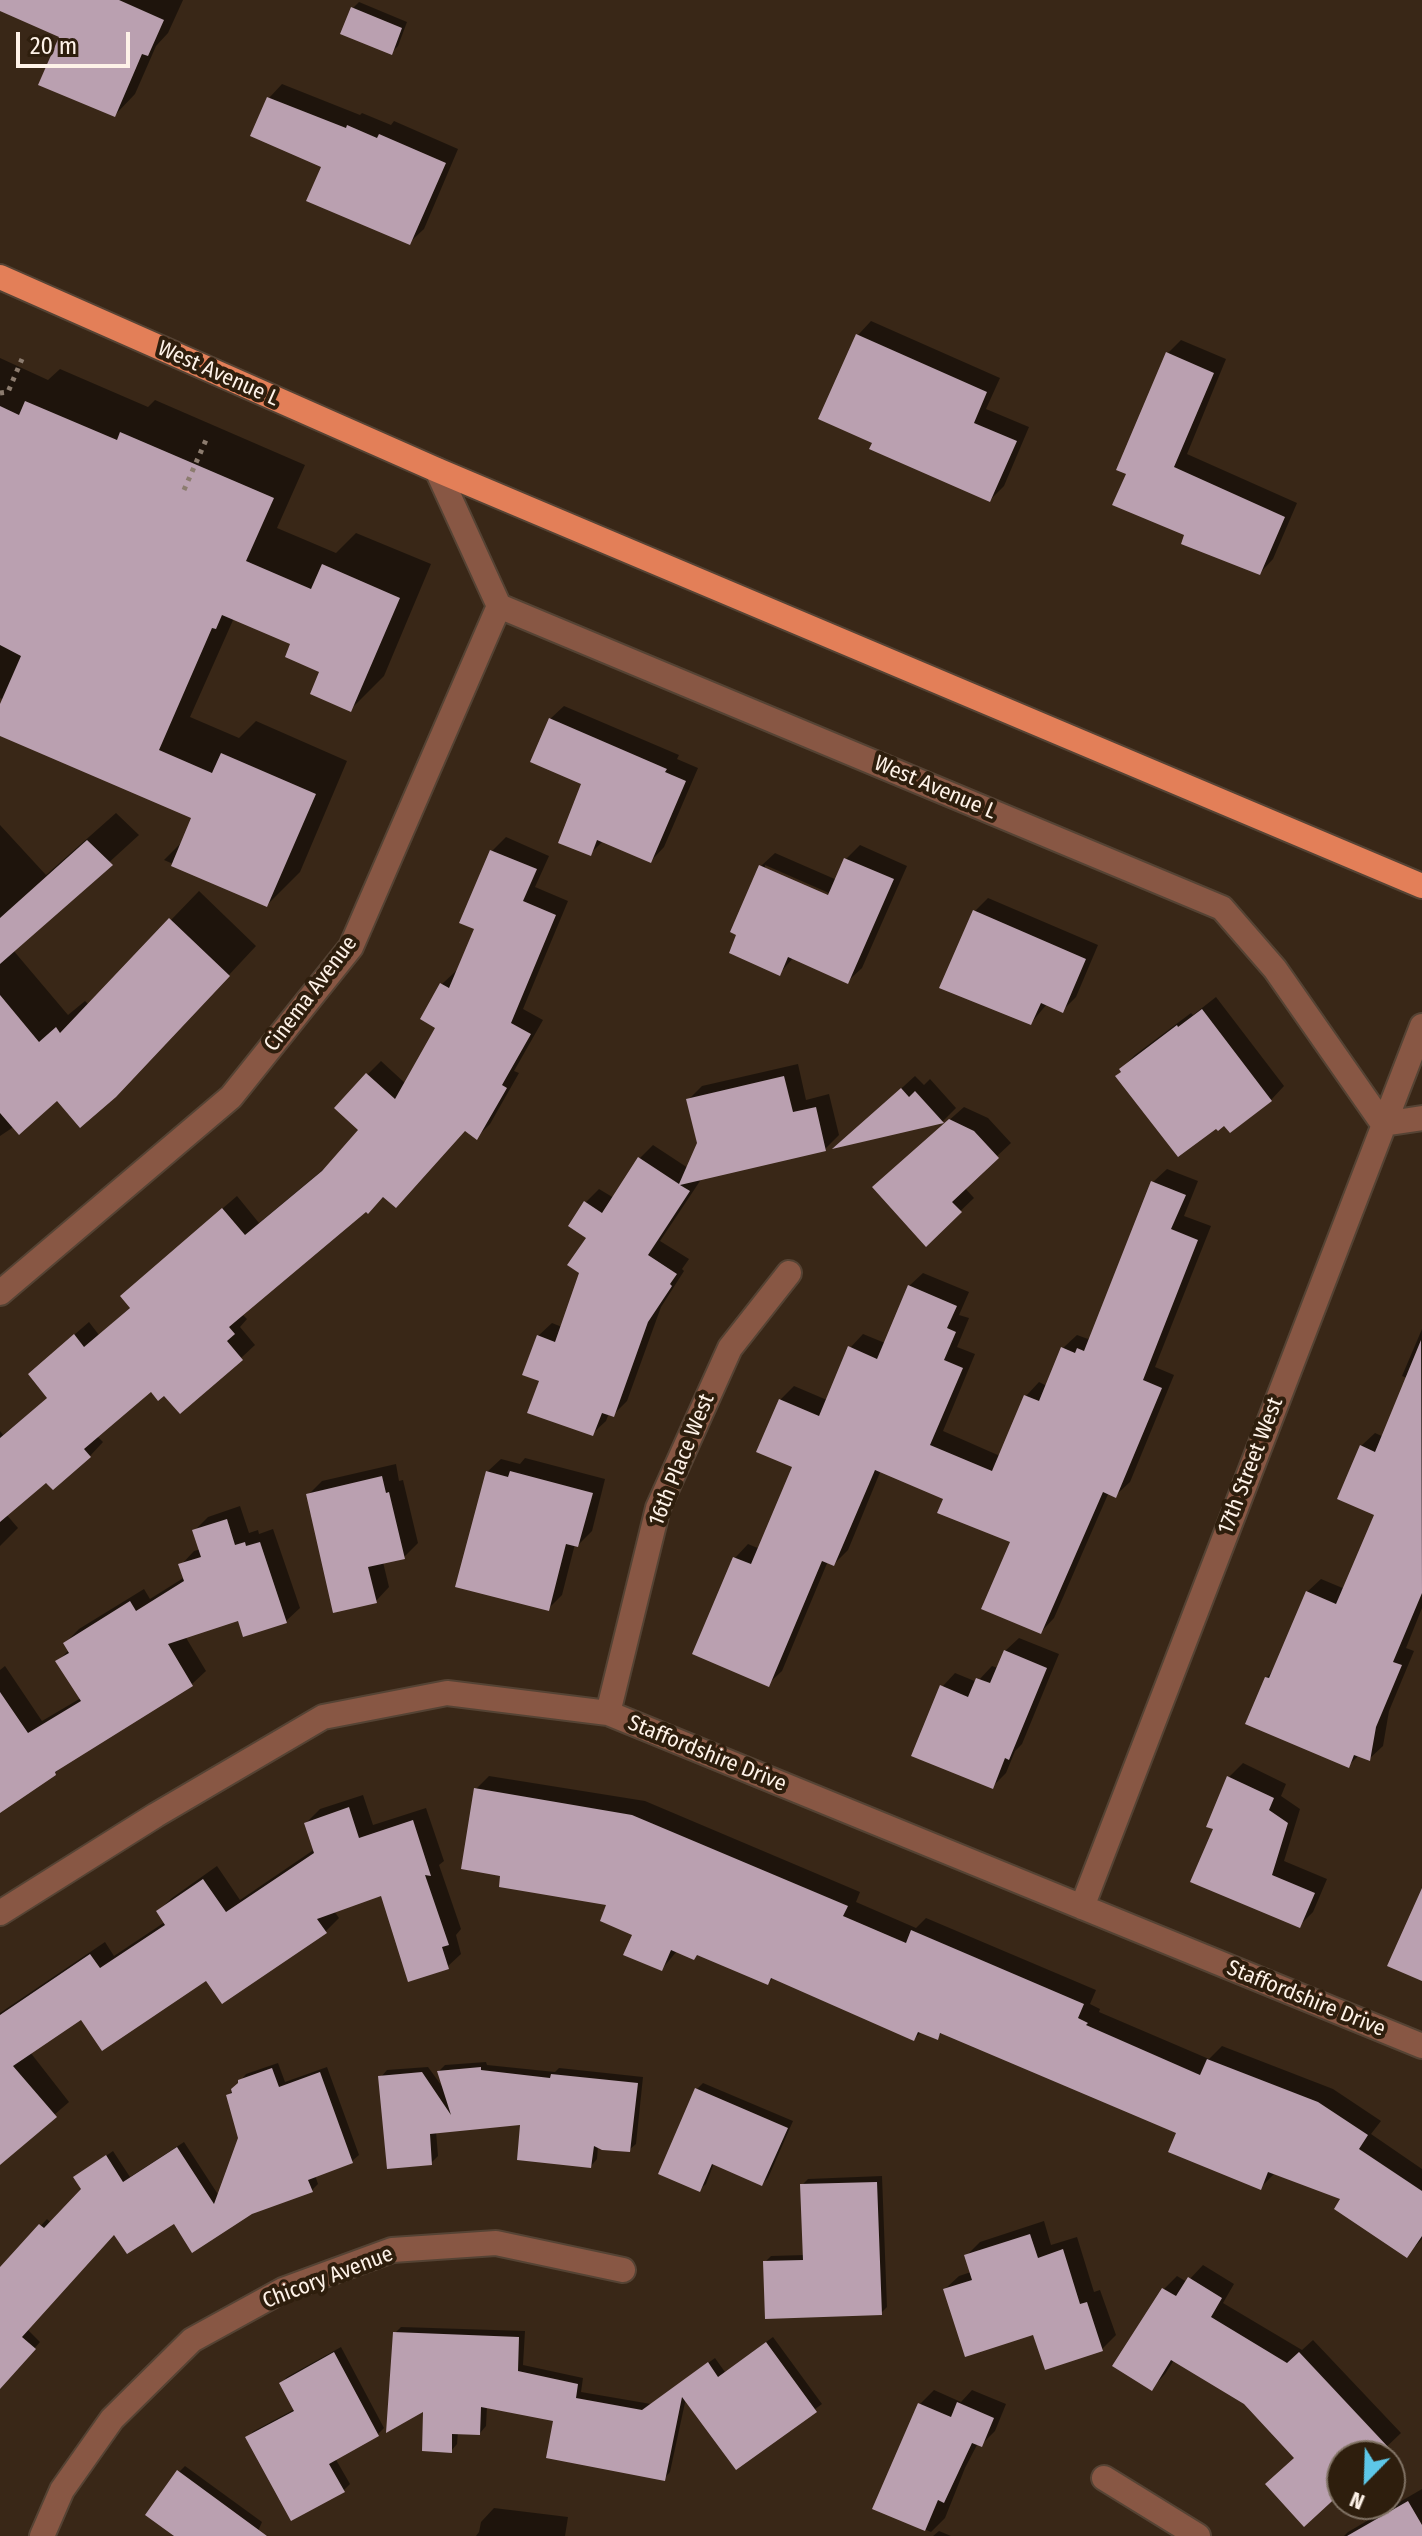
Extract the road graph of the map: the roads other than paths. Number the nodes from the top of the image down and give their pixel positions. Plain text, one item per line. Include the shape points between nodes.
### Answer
1 (0, 277) edge
2 (437, 470) junction
3 (499, 606) junction
4 (1422, 886) edge
5 (1422, 1026) edge
6 (1422, 1118) edge
7 (1383, 1124) junction
8 (789, 1273) dead end
9 (0, 1293) edge
10 (608, 1713) junction
11 (1082, 1907) junction
12 (0, 1913) edge
13 (1422, 2046) edge
14 (623, 2270) dead end
15 (1104, 2478) dead end
16 (42, 2536) edge
17 (1198, 2536) edge

1 - 2 main road, West Avenue L
2 - 3 street
2 - 4 main road, West Avenue L
3 - 7 street, West Avenue L via 1222,908 1275,969
3 - 9 street, Cinema Avenue via 351,947 231,1097
5 - 7 street, 17th Street West
6 - 7 street
7 - 11 street, 17th Street West
8 - 10 street, 16th Place West via 730,1348 658,1508
10 - 11 street, Staffordshire Drive
10 - 12 street, Staffordshire Drive via 447,1693 323,1717
11 - 13 street, Staffordshire Drive
14 - 16 street, Chicory Avenue via 496,2243 392,2250 283,2290 192,2340 112,2419 62,2490
15 - 17 street

